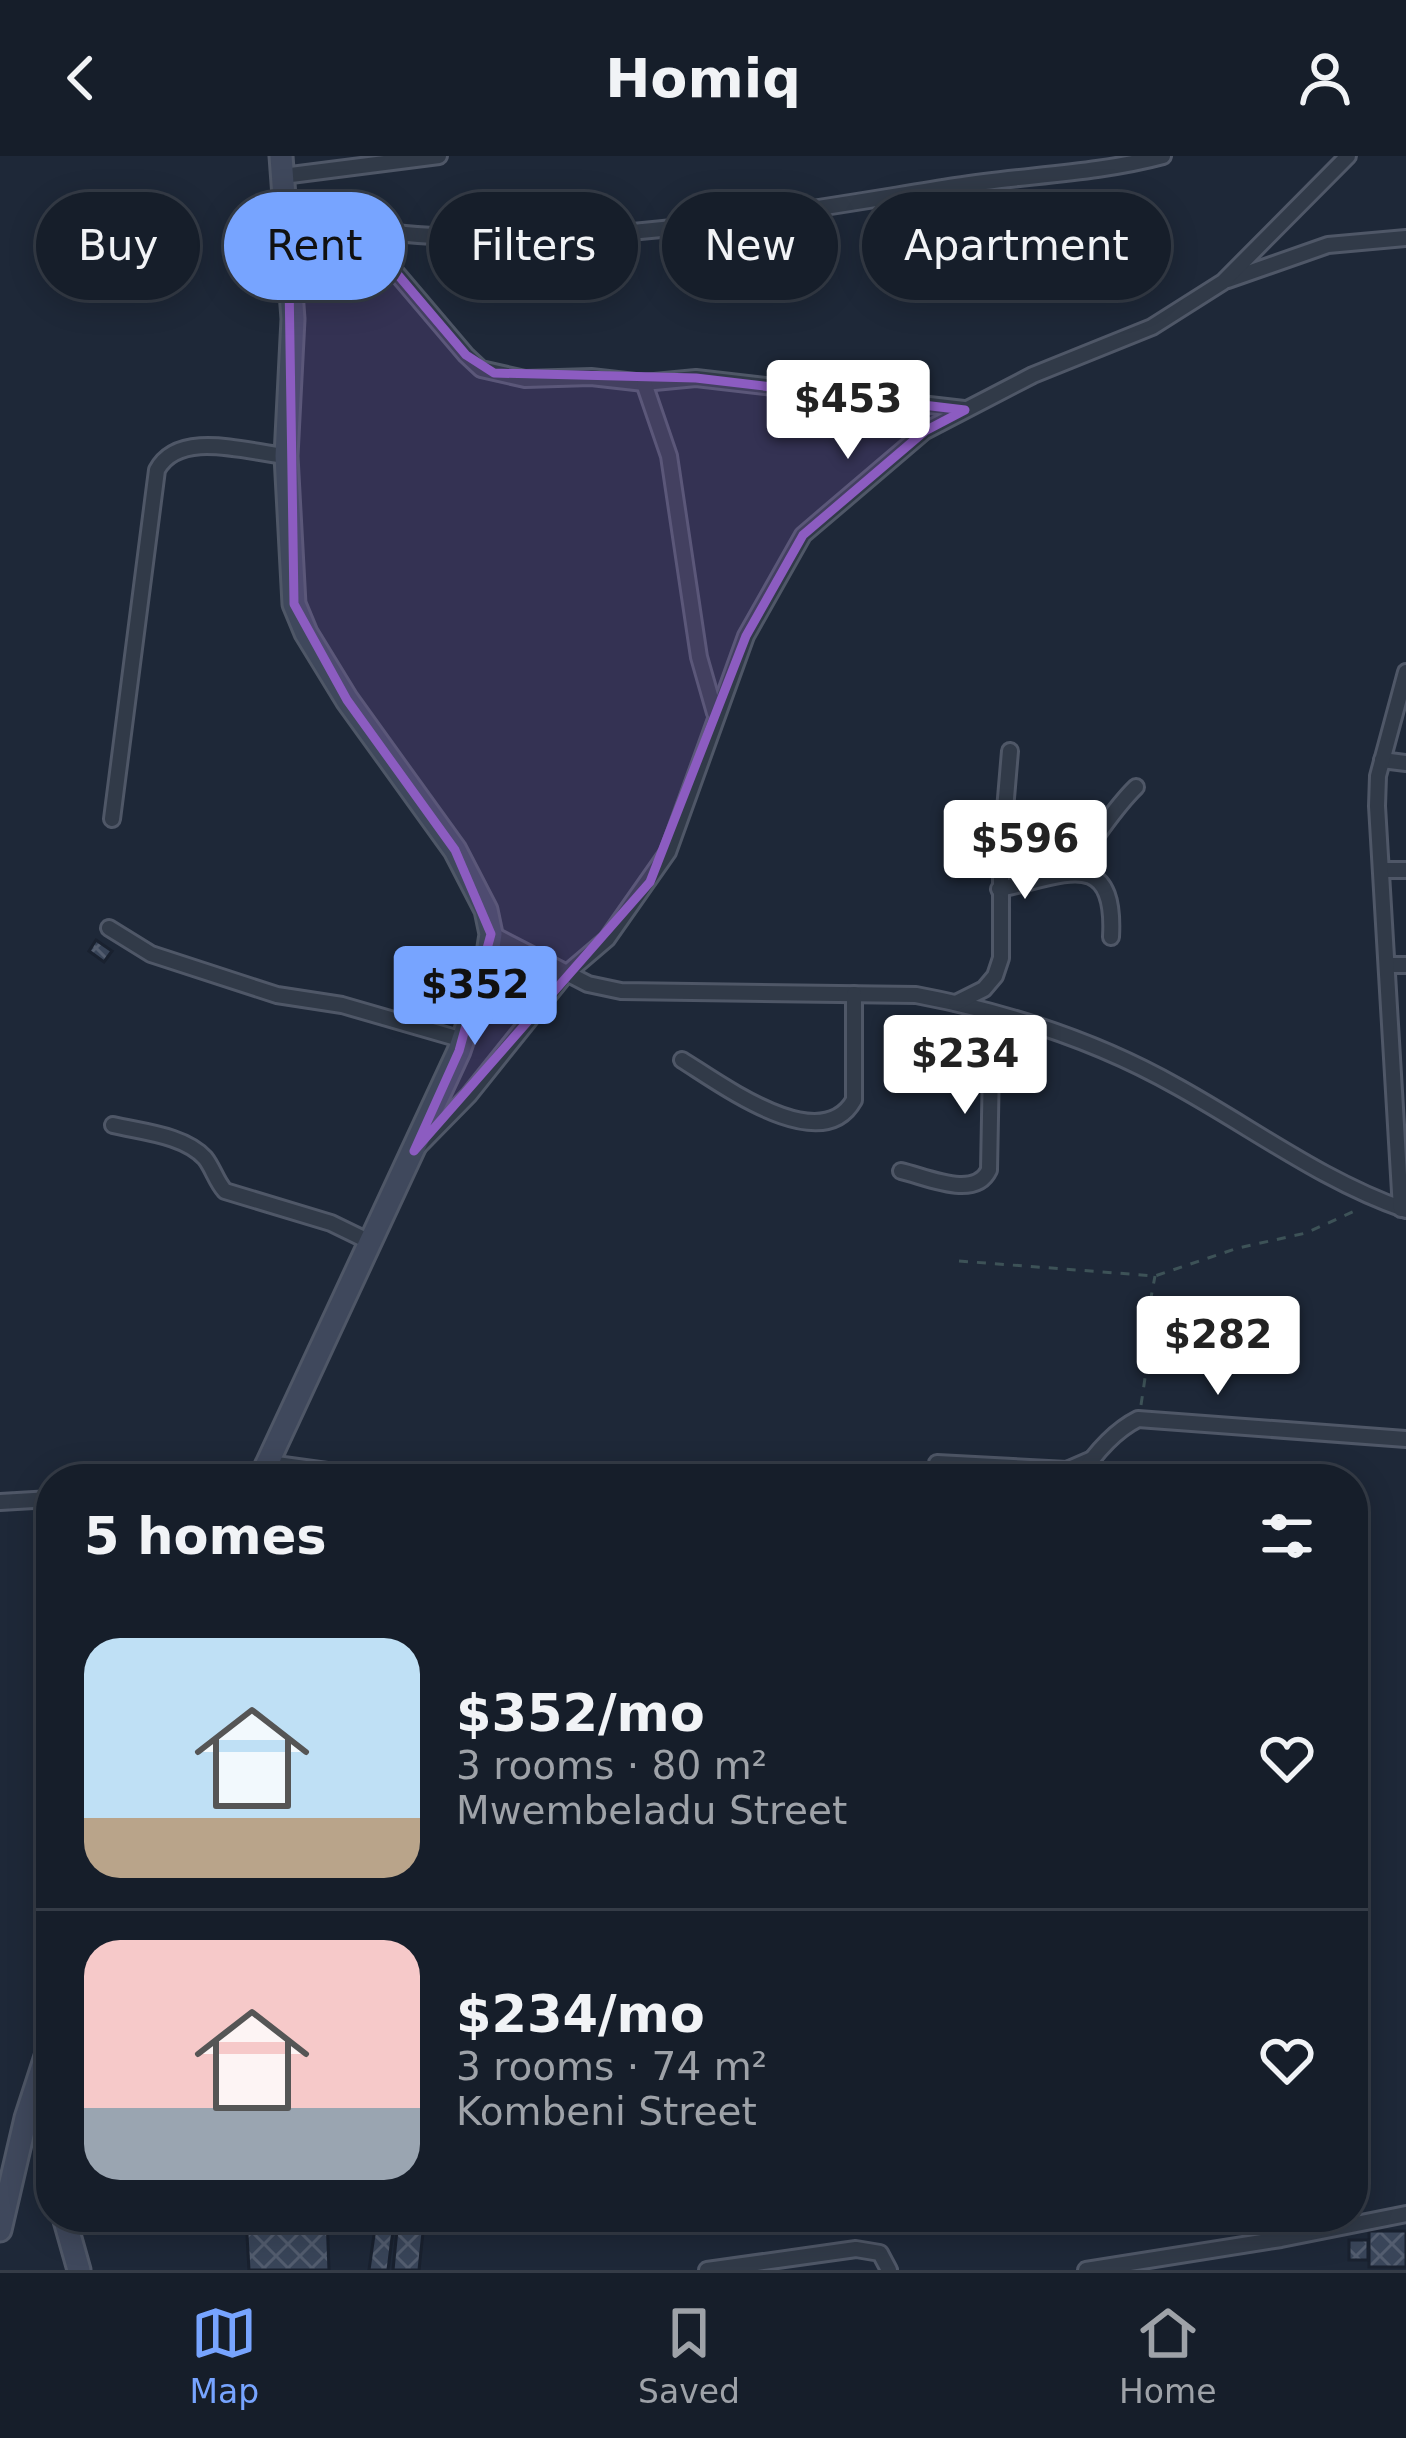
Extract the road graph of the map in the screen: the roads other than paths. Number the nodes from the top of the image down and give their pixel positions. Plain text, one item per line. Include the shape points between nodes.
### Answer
1 (440, 156) edge
2 (1162, 156) edge
3 (1348, 156) edge
4 (282, 166) edge
5 (405, 233) edge
6 (1406, 238) edge
7 (1223, 282) junction
8 (405, 283) edge
9 (292, 300) edge
10 (644, 383) junction
11 (965, 410) junction
12 (286, 456) junction
13 (1406, 672) edge
14 (715, 713) junction
15 (1010, 751) dead end
16 (1382, 760) junction
17 (1406, 763) edge
18 (1136, 788) dead end
19 (112, 819) dead end
20 (1381, 870) junction
21 (1406, 870) edge
22 (1066, 872) junction
23 (999, 889) junction
24 (109, 928) dead end
25 (491, 934) junction
26 (1112, 937) dead end
27 (1406, 964) edge
28 (1387, 965) junction
29 (566, 974) junction
30 (854, 994) junction
31 (956, 1003) junction
32 (992, 1013) junction
33 (463, 1040) junction
34 (682, 1060) dead end
35 (113, 1125) dead end
36 (414, 1151) junction
37 (901, 1172) dead end
38 (1404, 1210) edge
39 (370, 1242) junction
40 (1406, 1439) edge
41 (1090, 1460) junction
42 (937, 1463) dead end
43 (268, 1464) edge
44 (956, 1464) edge
45 (1081, 1464) edge
46 (1087, 1464) edge
47 (36, 1500) edge
48 (0, 1502) edge
49 (36, 2085) edge
50 (1406, 2214) edge
51 (1368, 2222) edge
52 (0, 2230) edge
53 (68, 2232) edge
54 (1316, 2232) edge
55 (79, 2270) edge
56 (707, 2270) edge
57 (889, 2270) edge
58 (1085, 2270) edge

1 - 4 street
2 - 5 street via 727,223 525,241
3 - 7 street
6 - 7 street via 1328,244
7 - 11 street via 1152,327
8 - 10 street via 481,369 525,379
9 - 12 street
10 - 11 street via 696,377
10 - 14 street via 669,456
11 - 14 street via 925,430 803,536 746,636
12 - 19 street via 188,446 157,470
12 - 25 street via 290,580 306,633 455,850
13 - 16 street
14 - 29 street via 668,852 607,939
15 - 23 street
16 - 17 street
16 - 20 street
18 - 22 street
20 - 21 street
20 - 28 street
22 - 23 street
22 - 26 street via 1105,884
23 - 31 street via 995,976
24 - 33 street via 152,954 278,994
25 - 29 street
25 - 33 street
27 - 28 street
28 - 38 street
29 - 30 street via 621,991
29 - 36 street
30 - 31 street
30 - 34 street via 854,1100 829,1123 784,1117
31 - 32 street
32 - 37 street via 985,1179 955,1184
32 - 38 street via 1133,1064 1341,1183
33 - 36 street
35 - 39 street via 197,1151 225,1191
36 - 39 street
39 - 43 street
40 - 41 street via 1138,1419
41 - 45 street
41 - 46 street
42 - 44 street
47 - 48 street
49 - 52 street
50 - 51 street
53 - 55 street
54 - 58 street
56 - 57 street via 871,2249

